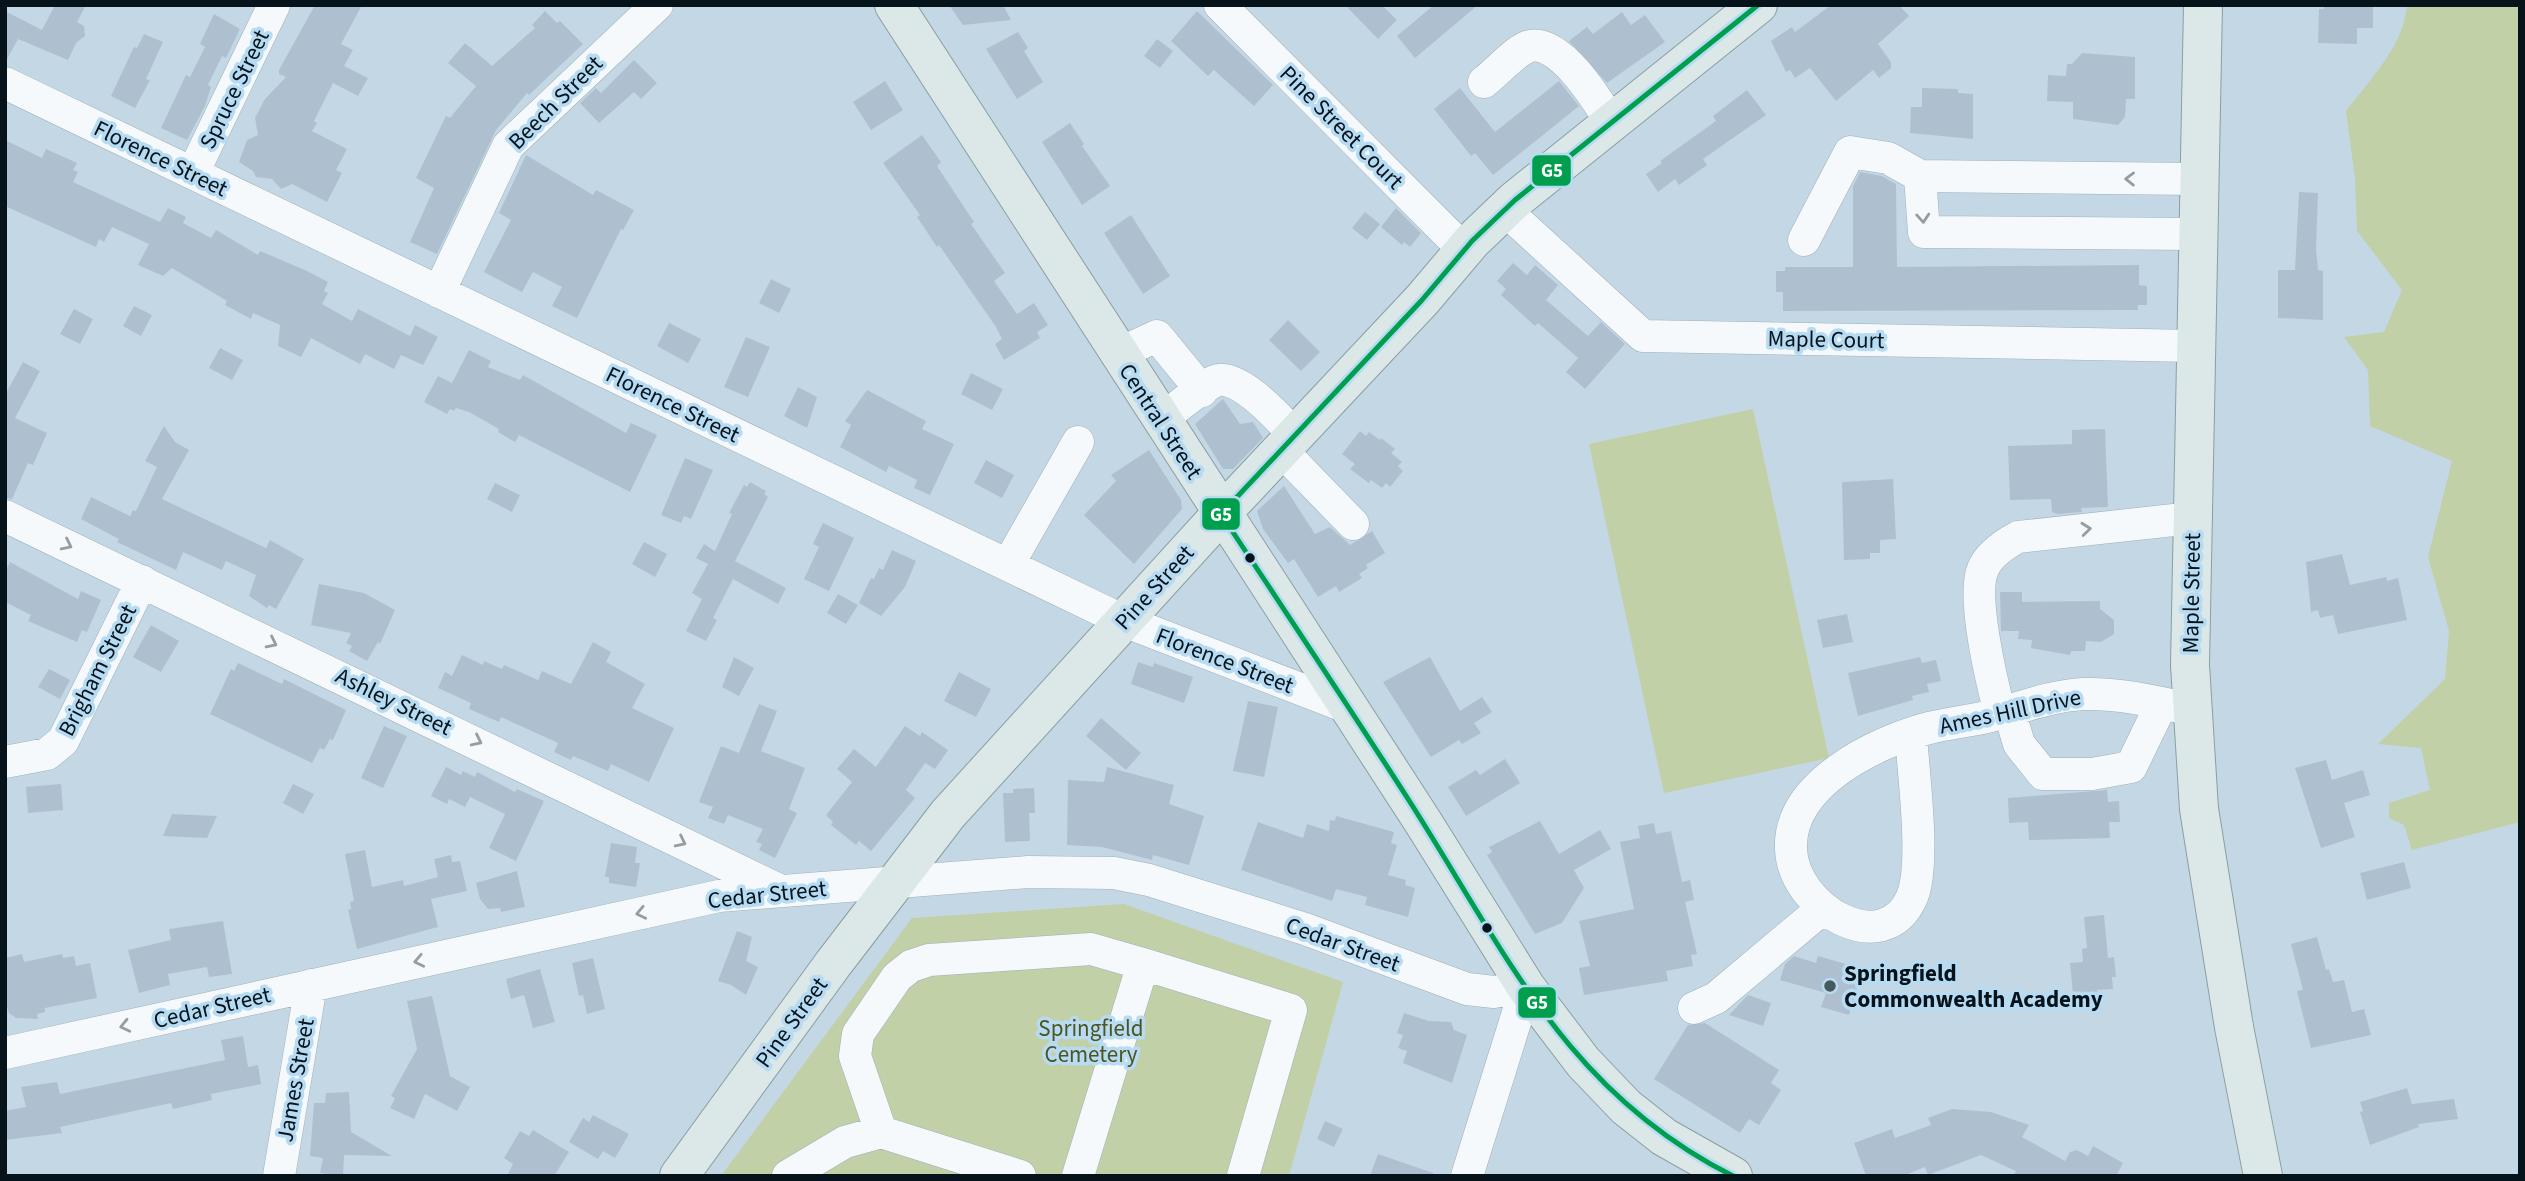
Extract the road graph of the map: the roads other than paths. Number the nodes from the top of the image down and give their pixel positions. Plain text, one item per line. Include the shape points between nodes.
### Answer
1 (274, 5) edge
2 (657, 5) edge
3 (894, 5) edge
4 (1220, 5) edge
5 (1758, 5) edge
6 (2203, 5) edge
7 (1484, 82) dead end
8 (5, 83) edge
9 (1612, 124) junction
10 (193, 173) junction
11 (1920, 176) junction
12 (2198, 179) junction
13 (1505, 210) junction
14 (2197, 234) junction
15 (1804, 240) dead end
16 (1464, 250) junction
17 (439, 292) junction
18 (2195, 346) junction
19 (1118, 354) junction
20 (1202, 391) junction
21 (1160, 420) junction
22 (1078, 442) dead end
23 (1288, 442) junction
24 (1221, 514) junction
25 (5, 516) edge
26 (2192, 518) junction
27 (1353, 524) dead end
28 (1008, 565) junction
29 (142, 581) junction
30 (1124, 621) junction
31 (1347, 707) junction
32 (2178, 707) junction
33 (2005, 711) junction
34 (1911, 734) junction
35 (5, 762) edge
36 (895, 881) junction
37 (781, 891) junction
38 (1822, 909) junction
39 (1143, 964) junction
40 (312, 985) junction
41 (1526, 987) junction
42 (1694, 1008) dead end
43 (5, 1053) edge
44 (881, 1132) junction
45 (800, 1173) edge
46 (279, 1176) edge
47 (679, 1176) edge
48 (1020, 1176) edge
49 (1078, 1176) edge
50 (1243, 1176) edge
51 (1467, 1176) edge
52 (1733, 1176) edge
53 (2263, 1176) edge

1 - 10 street, Spruce Street
2 - 17 street, Beech Street via 508,146
3 - 19 main road, Central Street
4 - 16 street, Pine Street Court
5 - 9 main road, Pine Street
6 - 12 main road, Maple Street
7 - 9 street via 1527,47 1545,46 1560,55
8 - 10 street, Florence Street
9 - 13 main road, Pine Street
10 - 17 street, Florence Street
12 -> 11 street
11 -> 14 street via 1924,232
11 - 15 street via 1888,159 1850,152
12 - 14 main road, Maple Street
13 - 16 main road, Pine Street
13 - 18 street, Maple Court via 1643,336
14 - 18 main road, Maple Street
16 - 23 main road, Pine Street
17 - 28 street, Florence Street
18 - 26 main road, Maple Street
19 - 20 street via 1157,336
19 - 21 main road, Central Street
20 - 21 street
20 - 23 street via 1218,380 1231,380 1244,388
21 - 24 main road, Central Street
22 - 28 street
23 - 24 main road, Pine Street
23 - 27 street
24 - 30 main road, Pine Street
24 - 31 main road, Central Street
25 -> 29 street, Ashley Street
26 - 32 main road, Maple Street via 2190,665
33 -> 26 street via 1990,672 1980,613 1982,569 1999,548 2018,537
28 - 30 street, Florence Street
29 - 35 street, Brigham Street via 63,741 47,754
29 -> 37 street, Ashley Street
30 - 31 street, Florence Street
30 - 36 main road, Pine Street via 1005,749
31 - 41 main road, Central Street
32 - 33 street, Ames Hill Drive via 2123,695 2086,694
32 - 33 street via 2131,767 2092,774 2043,775 2019,744
32 - 53 main road, Maple Street
33 - 34 street, Ames Hill Drive
34 - 38 street, Ames Hill Drive via 1869,752 1828,779 1795,821 1791,846 1795,870
34 - 38 street, Ames Hill Drive via 1917,858 1911,897 1896,916 1874,925 1848,923
36 - 37 street, Cedar Street
36 - 41 street, Cedar Street via 1038,872 1114,873 1305,929 1467,989 1494,992
36 - 47 main road, Pine Street
37 -> 40 street, Cedar Street via 719,896
38 - 42 street via 1716,998
39 - 44 street via 1091,949 929,960 911,966 897,977 858,1034 855,1056
39 - 49 street
39 - 50 street via 1291,1010
40 -> 43 street, Cedar Street
40 - 46 street, James Street
41 - 51 street
41 - 52 main road, Central Street via 1583,1062 1626,1107 1664,1137
44 - 45 street via 845,1142
44 - 48 street

